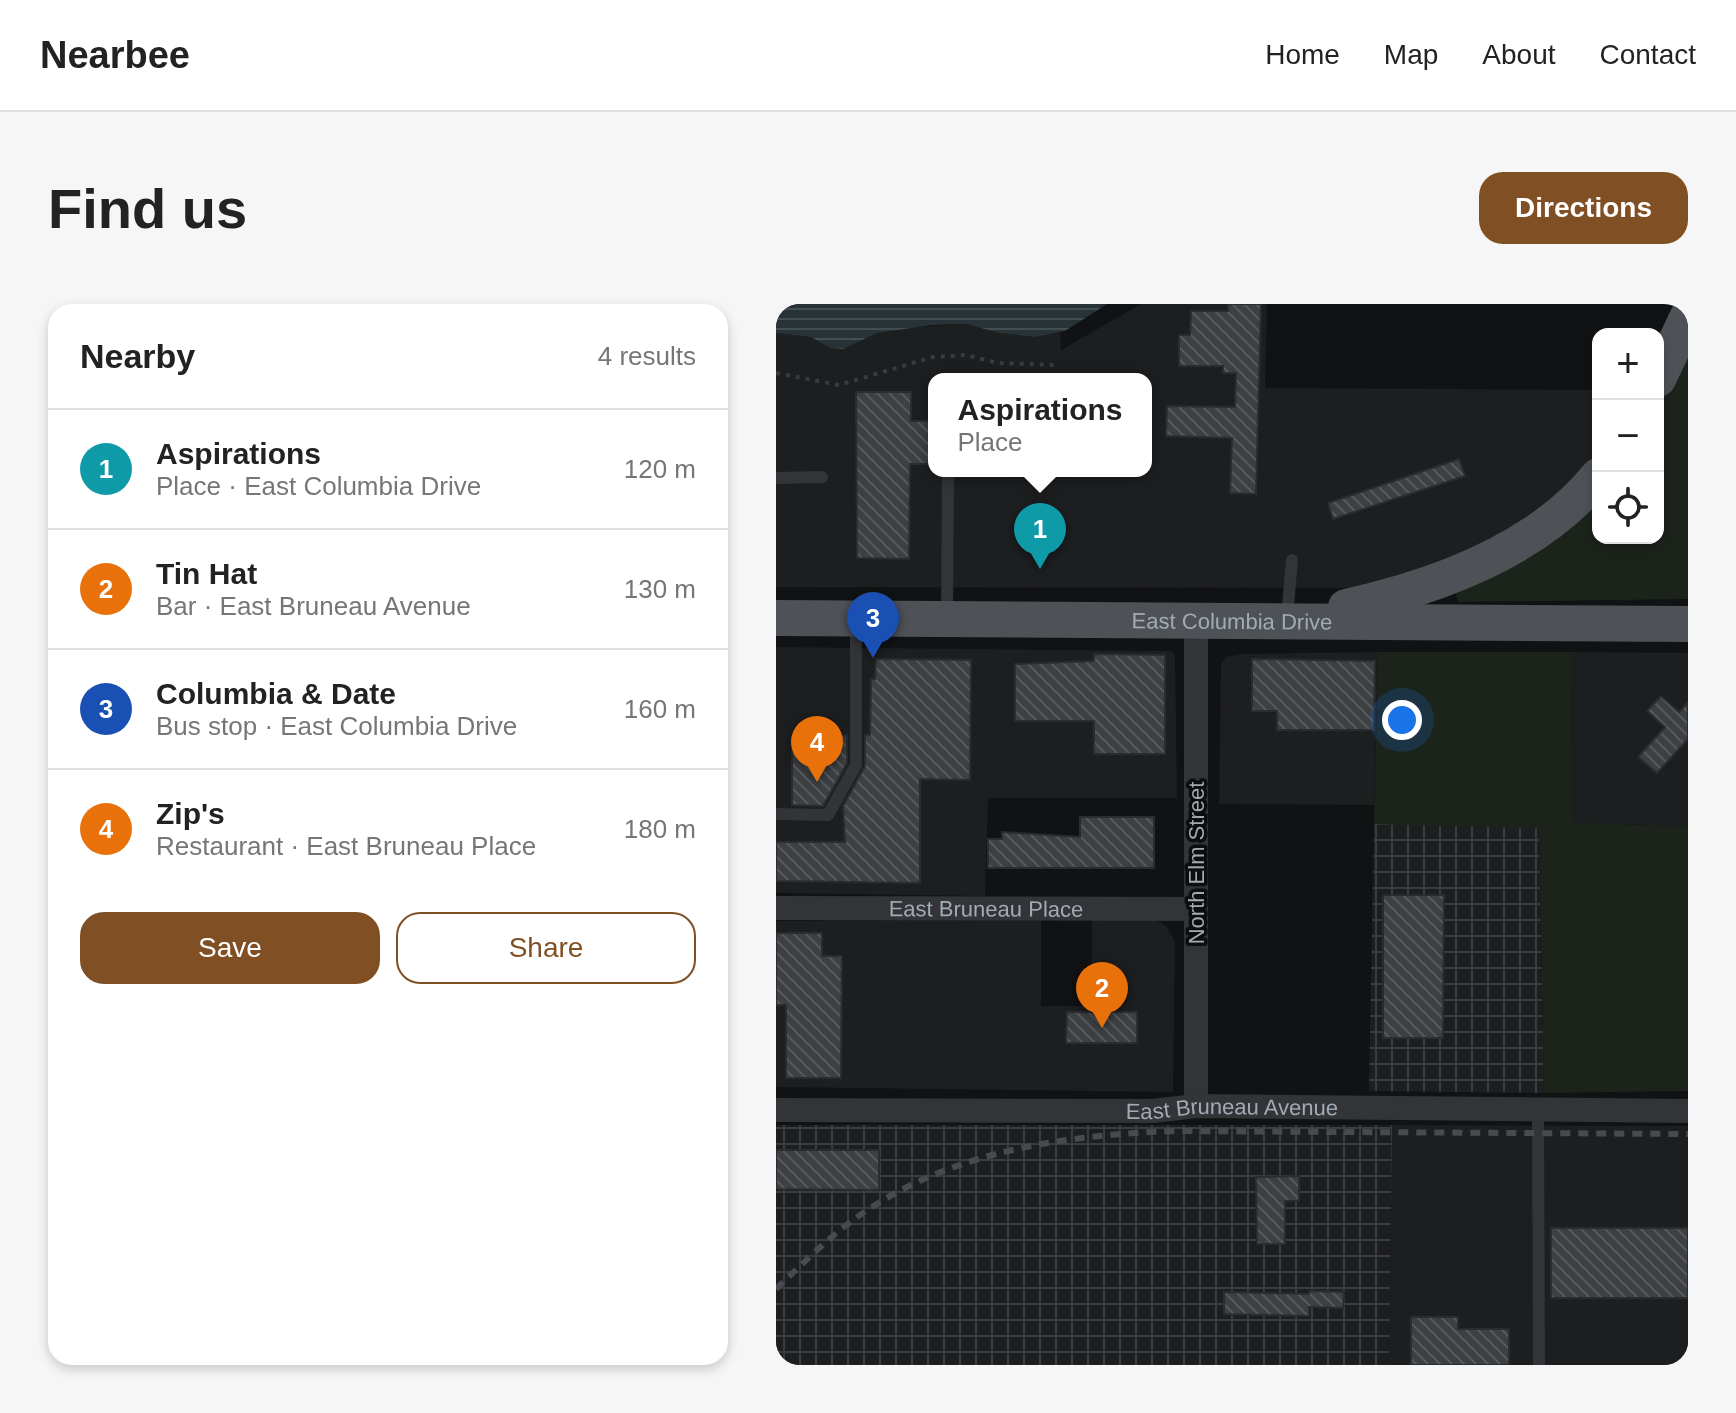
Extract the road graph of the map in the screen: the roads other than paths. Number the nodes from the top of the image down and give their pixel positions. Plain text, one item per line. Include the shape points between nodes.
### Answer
1 (1688, 316) edge
2 (1664, 366) edge
3 (822, 477) dead end
4 (948, 477) edge
5 (776, 478) edge
6 (1592, 482) edge
7 (1292, 560) dead end
8 (776, 618) edge
9 (856, 618) junction
10 (947, 619) junction
11 (1196, 620) junction
12 (1286, 621) junction
13 (1688, 624) edge
14 (776, 814) edge
15 (776, 908) edge
16 (1196, 909) junction
17 (1196, 1106) junction
18 (1538, 1109) junction
19 (776, 1110) edge
20 (1688, 1111) edge
21 (1539, 1365) edge

1 - 2 main road
3 - 5 lane
4 - 10 lane
6 - 12 main road via 1565,510 1518,543 1473,565 1408,593
7 - 12 lane
8 - 9 main road, East Columbia Drive
9 - 10 main road, East Columbia Drive
9 - 14 lane via 856,765 828,815
10 - 11 main road, East Columbia Drive
11 - 12 main road, East Columbia Drive
11 - 16 street, North Elm Street
12 - 13 main road, East Columbia Drive
15 - 16 street, East Bruneau Place
16 - 17 street, North Elm Street
17 - 18 street, East Bruneau Avenue
17 - 19 street, East Bruneau Avenue via 1153,1111
18 - 20 street, East Bruneau Avenue
18 - 21 lane

